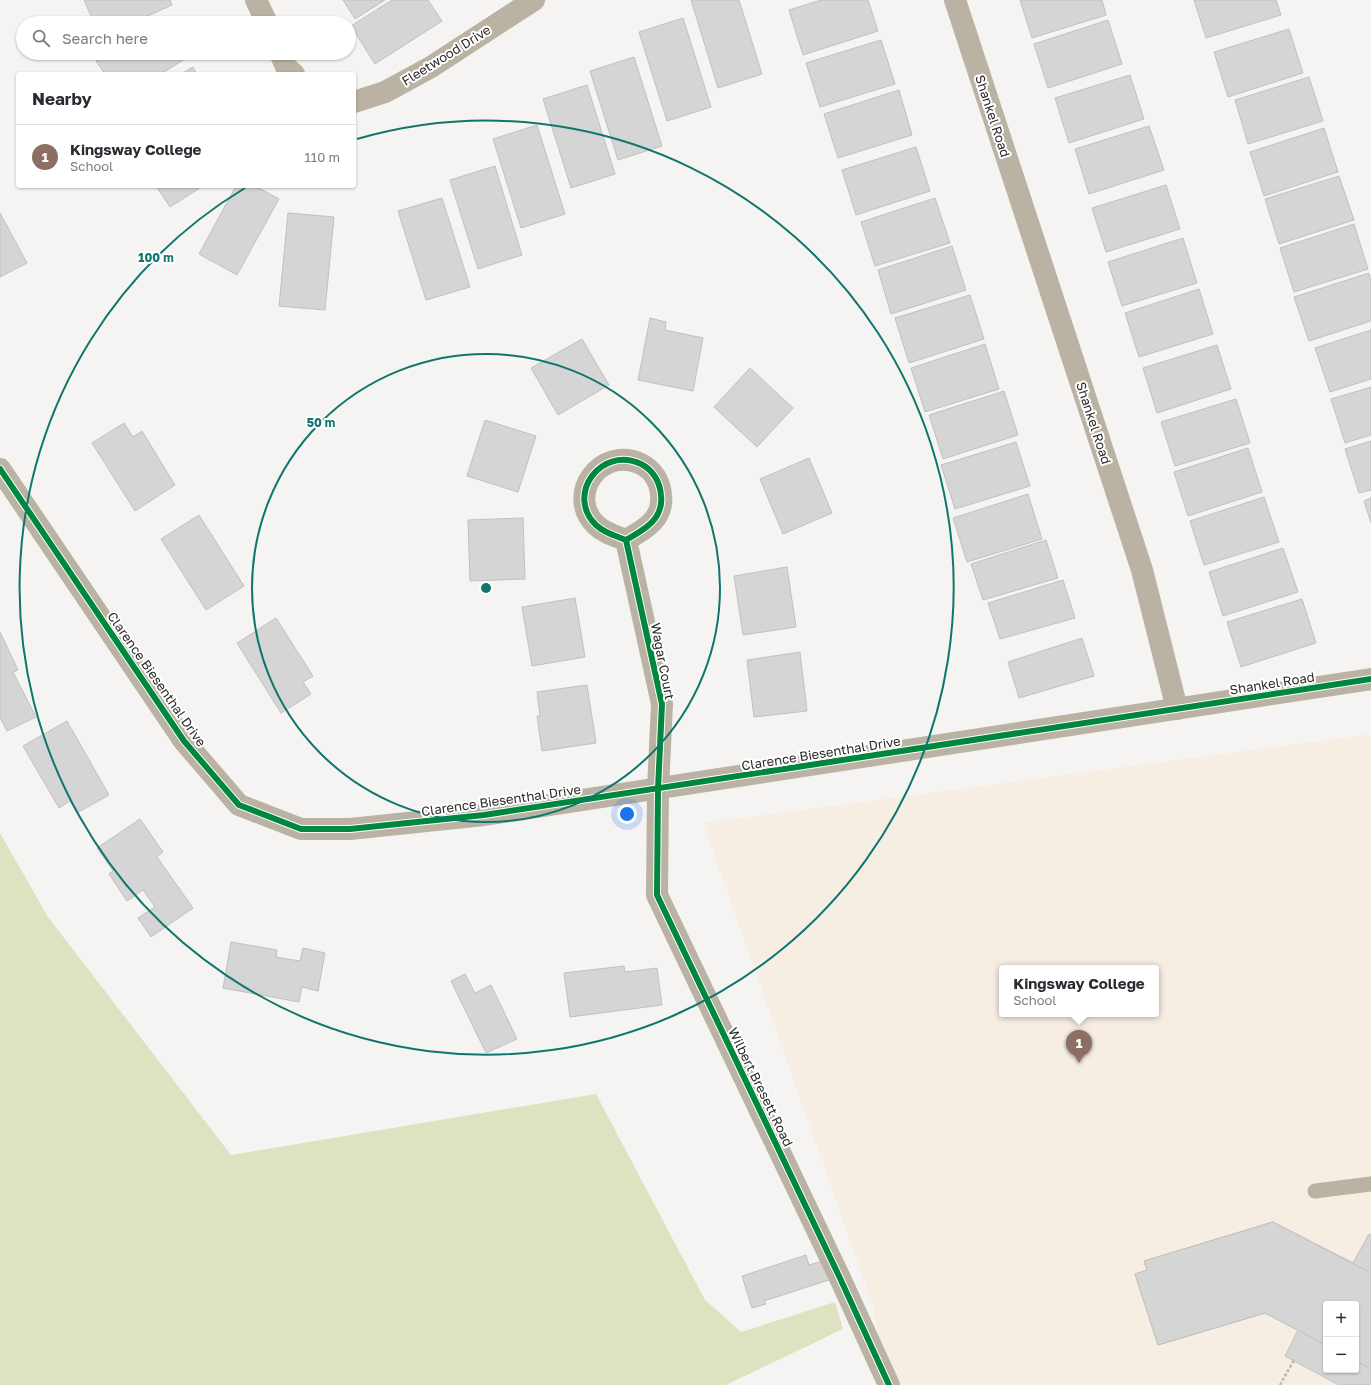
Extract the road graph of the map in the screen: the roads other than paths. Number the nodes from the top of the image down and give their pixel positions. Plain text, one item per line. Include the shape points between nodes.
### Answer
1 (256, 0) edge
2 (534, 0) edge
3 (955, 0) edge
4 (264, 16) edge
5 (283, 60) edge
6 (292, 72) edge
7 (356, 101) edge
8 (0, 469) edge
9 (626, 540) dead end
10 (1371, 679) edge
11 (1177, 709) junction
12 (658, 789) junction
13 (1371, 1184) edge
14 (1315, 1191) dead end
15 (889, 1385) edge

1 - 4 street
2 - 7 street, Fleetwood Drive via 431,66 385,92
3 - 11 street, Shankel Road via 1142,570
5 - 6 street
8 - 12 street, Clarence Biesenthal Drive via 184,741 239,805 301,829 350,829 484,815
9 - 12 street, Wagar Court via 662,704
10 - 11 street, Shankel Road
11 - 12 street, Clarence Biesenthal Drive
12 - 15 street, Wilbert Bresett Road via 657,896 836,1268
13 - 14 lane

